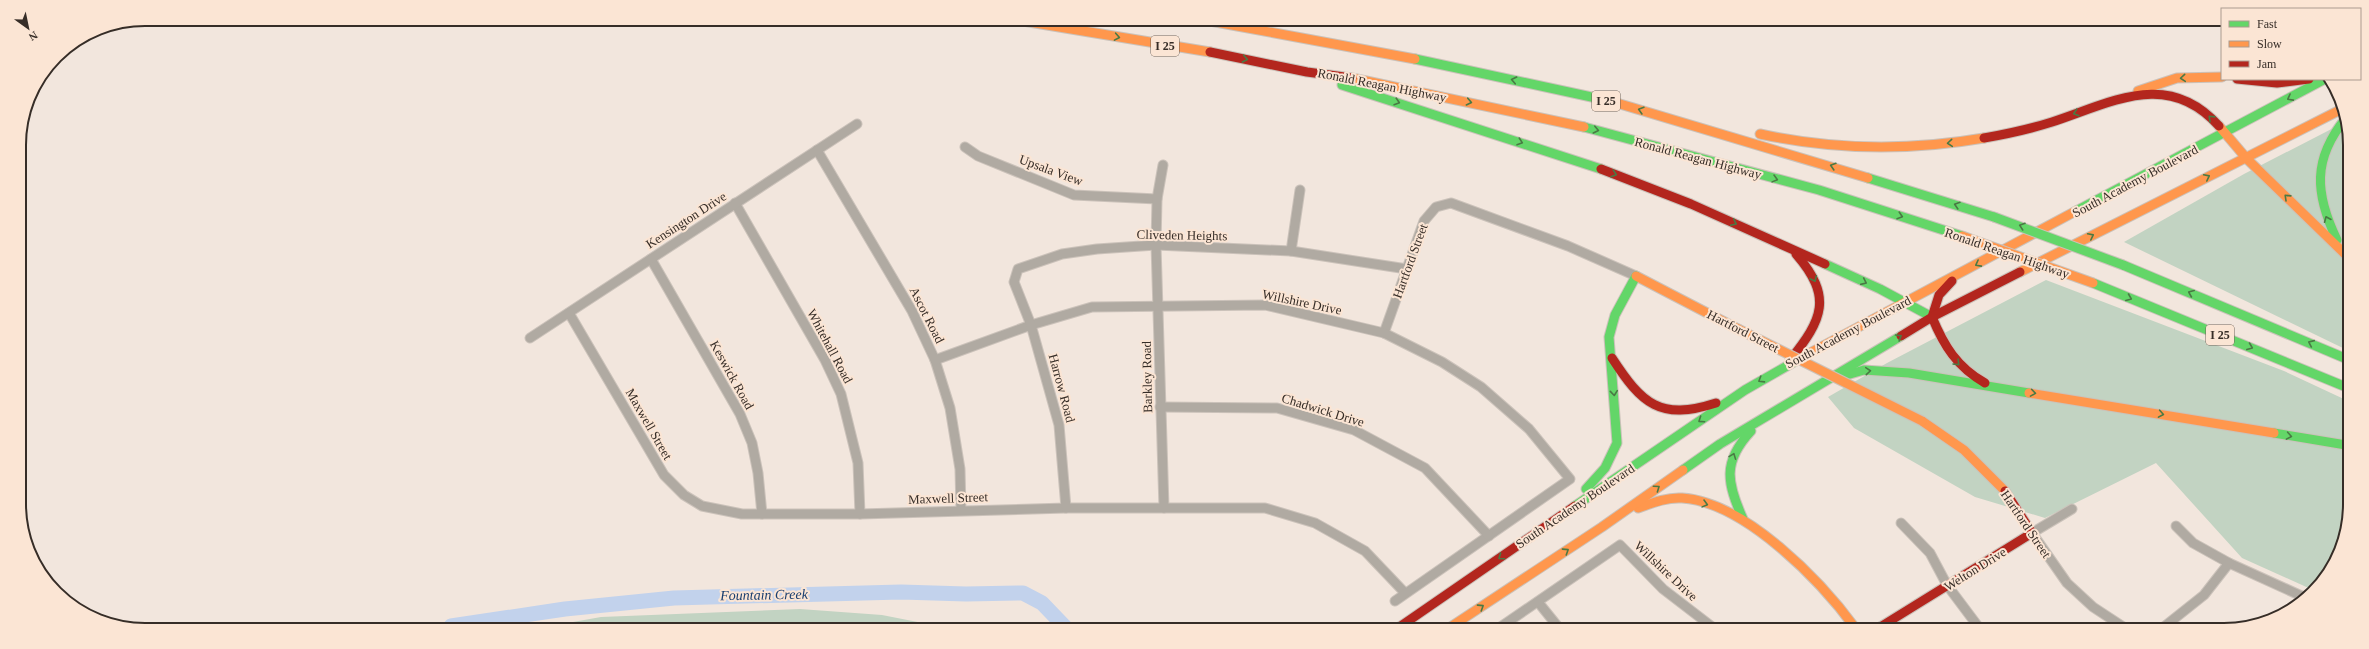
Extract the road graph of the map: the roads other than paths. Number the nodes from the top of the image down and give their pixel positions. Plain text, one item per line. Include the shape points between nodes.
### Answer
1 (1053, 26) edge
2 (1237, 26) edge
3 (1307, 72) junction
4 (2221, 77) edge
5 (2247, 80) edge
6 (2301, 80) edge
7 (2323, 80) edge
8 (2114, 101) junction
9 (2338, 111) edge
10 (1658, 115) junction
11 (857, 124) dead end
12 (2341, 124) edge
13 (2225, 133) junction
14 (965, 148) dead end
15 (817, 150) junction
16 (2246, 157) junction
17 (1163, 166) dead end
18 (1300, 190) dead end
19 (1157, 200) junction
20 (735, 204) junction
21 (1156, 245) junction
22 (1790, 249) junction
23 (2343, 249) edge
24 (1291, 251) junction
25 (2343, 252) edge
26 (651, 259) junction
27 (1407, 269) junction
28 (1636, 276) junction
29 (1956, 276) junction
30 (1906, 301) junction
31 (1159, 306) junction
32 (569, 313) junction
33 (1932, 317) junction
34 (1031, 325) junction
35 (1384, 333) junction
36 (530, 338) dead end
37 (1610, 354) junction
38 (2343, 358) edge
39 (935, 360) junction
40 (1783, 367) junction
41 (1817, 386) junction
42 (2343, 386) edge
43 (1994, 387) junction
44 (1745, 390) junction
45 (1787, 402) junction
46 (1160, 407) junction
47 (2343, 445) edge
48 (1066, 508) junction
49 (1164, 508) junction
50 (2072, 509) dead end
51 (961, 510) junction
52 (762, 514) junction
53 (860, 514) junction
54 (1743, 519) junction
55 (1900, 524) dead end
56 (1547, 525) junction
57 (2176, 526) dead end
58 (1602, 527) junction
59 (2032, 533) junction
60 (1489, 536) junction
61 (2229, 563) junction
62 (1947, 585) junction
63 (1405, 593) junction
64 (2300, 595) edge
65 (1395, 601) dead end
66 (1538, 602) junction
67 (1405, 623) edge
68 (1457, 623) edge
69 (1506, 623) edge
70 (1555, 623) edge
71 (1707, 623) edge
72 (1851, 623) edge
73 (1887, 623) edge
74 (1976, 623) edge
75 (2117, 623) edge
76 (2169, 623) edge

1 -> 3 main road, Ronald Reagan Highway / I 25 via 1204,51
10 -> 2 main road, I 25 via 1599,98 1415,59
3 -> 22 main road via 1631,179
3 -> 42 main road, Ronald Reagan Highway / I 25, bridge via 1366,80 1599,130 1819,190 1962,236 2093,283
4 -> 8 main road via 2177,78 2141,89
5 - 6 main road via 2277,83
7 -> 13 main road, South Academy Boulevard
8 -> 10 main road via 2036,126 1957,142 1906,147 1822,144
13 -> 8 main road via 2197,105 2174,95 2143,94
9 - 16 main road, South Academy Boulevard
38 -> 10 main road, I 25, bridge via 2123,265 1994,217
11 - 15 street, Kensington Drive
23 -> 12 main road via 2324,212 2319,177 2326,148
13 - 16 main road
13 -> 29 main road, South Academy Boulevard
14 - 19 street, Upsala View via 978,156 1074,195
15 - 20 street, Kensington Drive
15 - 39 street, Ascot Road via 912,311
25 -> 16 main road
33 -> 16 main road, South Academy Boulevard
17 - 19 street, Barkley Road
18 - 24 street
19 - 21 street, Barkley Road
20 - 26 street, Kensington Drive
20 - 53 street, Whitehall Road via 825,360 841,394 858,463
21 - 24 street, Cliveden Heights
21 - 31 street, Barkley Road
21 - 34 street, Cliveden Heights via 1062,254 1018,269 1014,282
22 -> 30 main road
22 -> 40 main road via 1809,268 1821,302 1818,321 1810,336
24 - 27 street, Cliveden Heights
26 - 32 street, Kensington Drive
26 - 52 street, Keswick Road via 740,414 752,443
27 - 28 street, Hartford Street via 1424,221 1436,207 1451,203 1568,246
27 - 35 street, Hartford Street
28 - 37 main road via 1615,315 1609,337
28 - 59 main road, Hartford Street, bridge via 1922,421 1964,450 2004,490
29 - 30 main road, South Academy Boulevard
29 - 33 main road via 1939,295
30 - 33 main road
30 - 40 main road, South Academy Boulevard
31 - 34 street, Willshire Drive via 1092,307
31 - 35 street, Willshire Drive via 1265,305
31 - 46 street, Barkley Road
32 - 36 street, Kensington Drive
32 - 52 street, Maxwell Street via 672,485 702,506 726,512
41 -> 33 main road, South Academy Boulevard
33 -> 43 main road via 1945,348 1954,360 1969,375
34 - 39 street, Willshire Drive
34 - 48 street, Harrow Road via 1059,425
35 - 60 street, Willshire Drive via 1442,362 1481,387 1529,429 1570,480
37 - 44 main road via 1627,383 1638,395 1663,409 1688,412
37 -> 56 main road via 1617,424 1617,443 1613,458 1603,473
39 - 51 street, Ascot Road via 950,408 960,469
40 -> 44 main road, South Academy Boulevard
41 -> 43 main road via 1864,370 1881,370
41 - 45 main road, South Academy Boulevard
43 -> 47 main road
44 -> 56 main road, South Academy Boulevard
54 -> 45 main road via 1730,493 1731,458 1744,437
58 -> 45 main road, South Academy Boulevard via 1720,444
46 - 49 street, Barkley Road
46 - 60 street, Chadwick Drive via 1277,408 1354,430 1425,468
48 - 49 street, Maxwell Street
48 - 51 street, Maxwell Street
49 - 63 street, Maxwell Street via 1265,508 1315,523 1365,551
50 - 59 street, Welton Drive
51 - 53 street, Maxwell Street
52 - 53 street, Maxwell Street
58 -> 54 main road via 1636,509 1662,500 1687,499 1715,506
54 - 72 main road via 1820,582
55 - 62 street via 1930,553
56 -> 67 main road, South Academy Boulevard
57 - 61 street via 2193,543
68 -> 58 main road, South Academy Boulevard
59 - 62 main road, Welton Drive
59 - 75 street, Hartford Street via 2067,583 2093,607
60 - 63 street
61 - 64 street
61 - 76 street via 2204,596
62 - 73 main road, Welton Drive
62 - 74 street
63 - 65 street
66 - 69 street
66 - 70 street
66 - 71 street, Willshire Drive via 1620,545 1663,589

